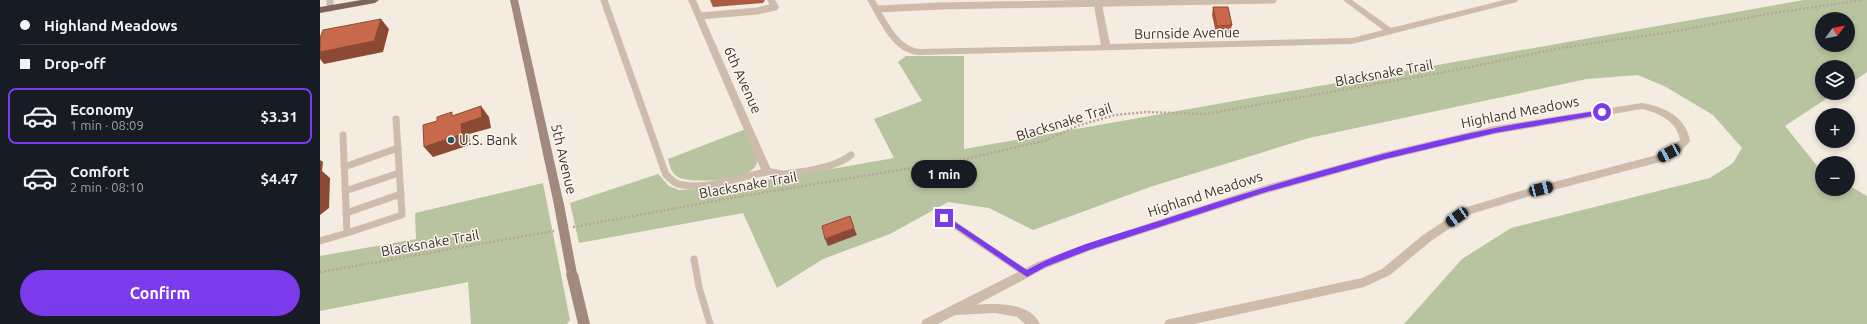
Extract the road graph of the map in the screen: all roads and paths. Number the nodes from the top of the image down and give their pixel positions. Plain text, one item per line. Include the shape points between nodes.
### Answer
1 (375, 0) edge
2 (514, 0) edge
3 (604, 0) edge
4 (692, 0) edge
5 (771, 0) edge
6 (870, 0) edge
7 (1273, 0) edge
8 (1347, 0) edge
9 (1514, 0) edge
10 (1863, 0) edge
11 (1097, 1) edge
12 (330, 4) edge
13 (320, 10) edge
14 (877, 10) junction
15 (700, 16) junction
16 (1389, 32) junction
17 (1106, 48) junction
18 (396, 120) dead end
19 (343, 135) dead end
20 (398, 148) junction
21 (851, 155) dead end
22 (344, 166) junction
23 (399, 172) junction
24 (767, 172) junction
25 (345, 191) junction
26 (401, 194) junction
27 (346, 212) junction
28 (944, 218) dead end
29 (567, 228) dead end
30 (559, 230) dead end
31 (347, 233) junction
32 (320, 241) edge
33 (694, 259) dead end
34 (320, 272) edge
35 (1027, 274) junction
36 (952, 311) junction
37 (584, 324) edge
38 (710, 324) edge
39 (928, 324) edge
40 (1034, 324) edge
41 (1170, 324) edge

1 - 12 main road
2 - 37 street, 5th Avenue, bridge
3 - 24 lane via 666,175 676,183 706,185
4 - 15 street, 6th Avenue
5 - 15 lane via 775,7 761,11 722,12
6 - 14 street, Burnside Avenue
7 - 11 lane
8 - 16 street
9 - 16 street, Burnside Avenue
10 - 29 path, Blacksnake Trail via 1559,48 1456,70 1206,114 1146,112 1115,115 1080,125 1044,141 966,159
11 - 14 lane
11 - 17 street
12 - 13 main road
14 - 17 street, Burnside Avenue via 896,39 905,48 915,52
15 - 24 street, 6th Avenue
16 - 17 street, Burnside Avenue via 1352,41
18 - 20 lane
19 - 22 lane
20 - 22 lane
20 - 23 lane
21 - 24 lane via 834,165 783,174
22 - 25 lane
23 - 25 lane
23 - 26 lane
25 - 27 lane
26 - 27 lane
26 - 31 lane via 402,215
27 - 31 lane
28 - 35 lane
30 - 34 path, Blacksnake Trail
31 - 32 lane
33 - 38 lane via 698,287
35 - 36 street, Highland Meadows
35 - 41 street, Highland Meadows via 1042,265 1086,248 1266,189 1385,156 1495,130 1642,106 1661,110 1685,133 1685,141 1679,148 1660,158 1468,211 1426,238 1406,257 1374,279 1330,291
36 - 39 street, Highland Meadows
36 - 40 street via 995,308 1020,313

